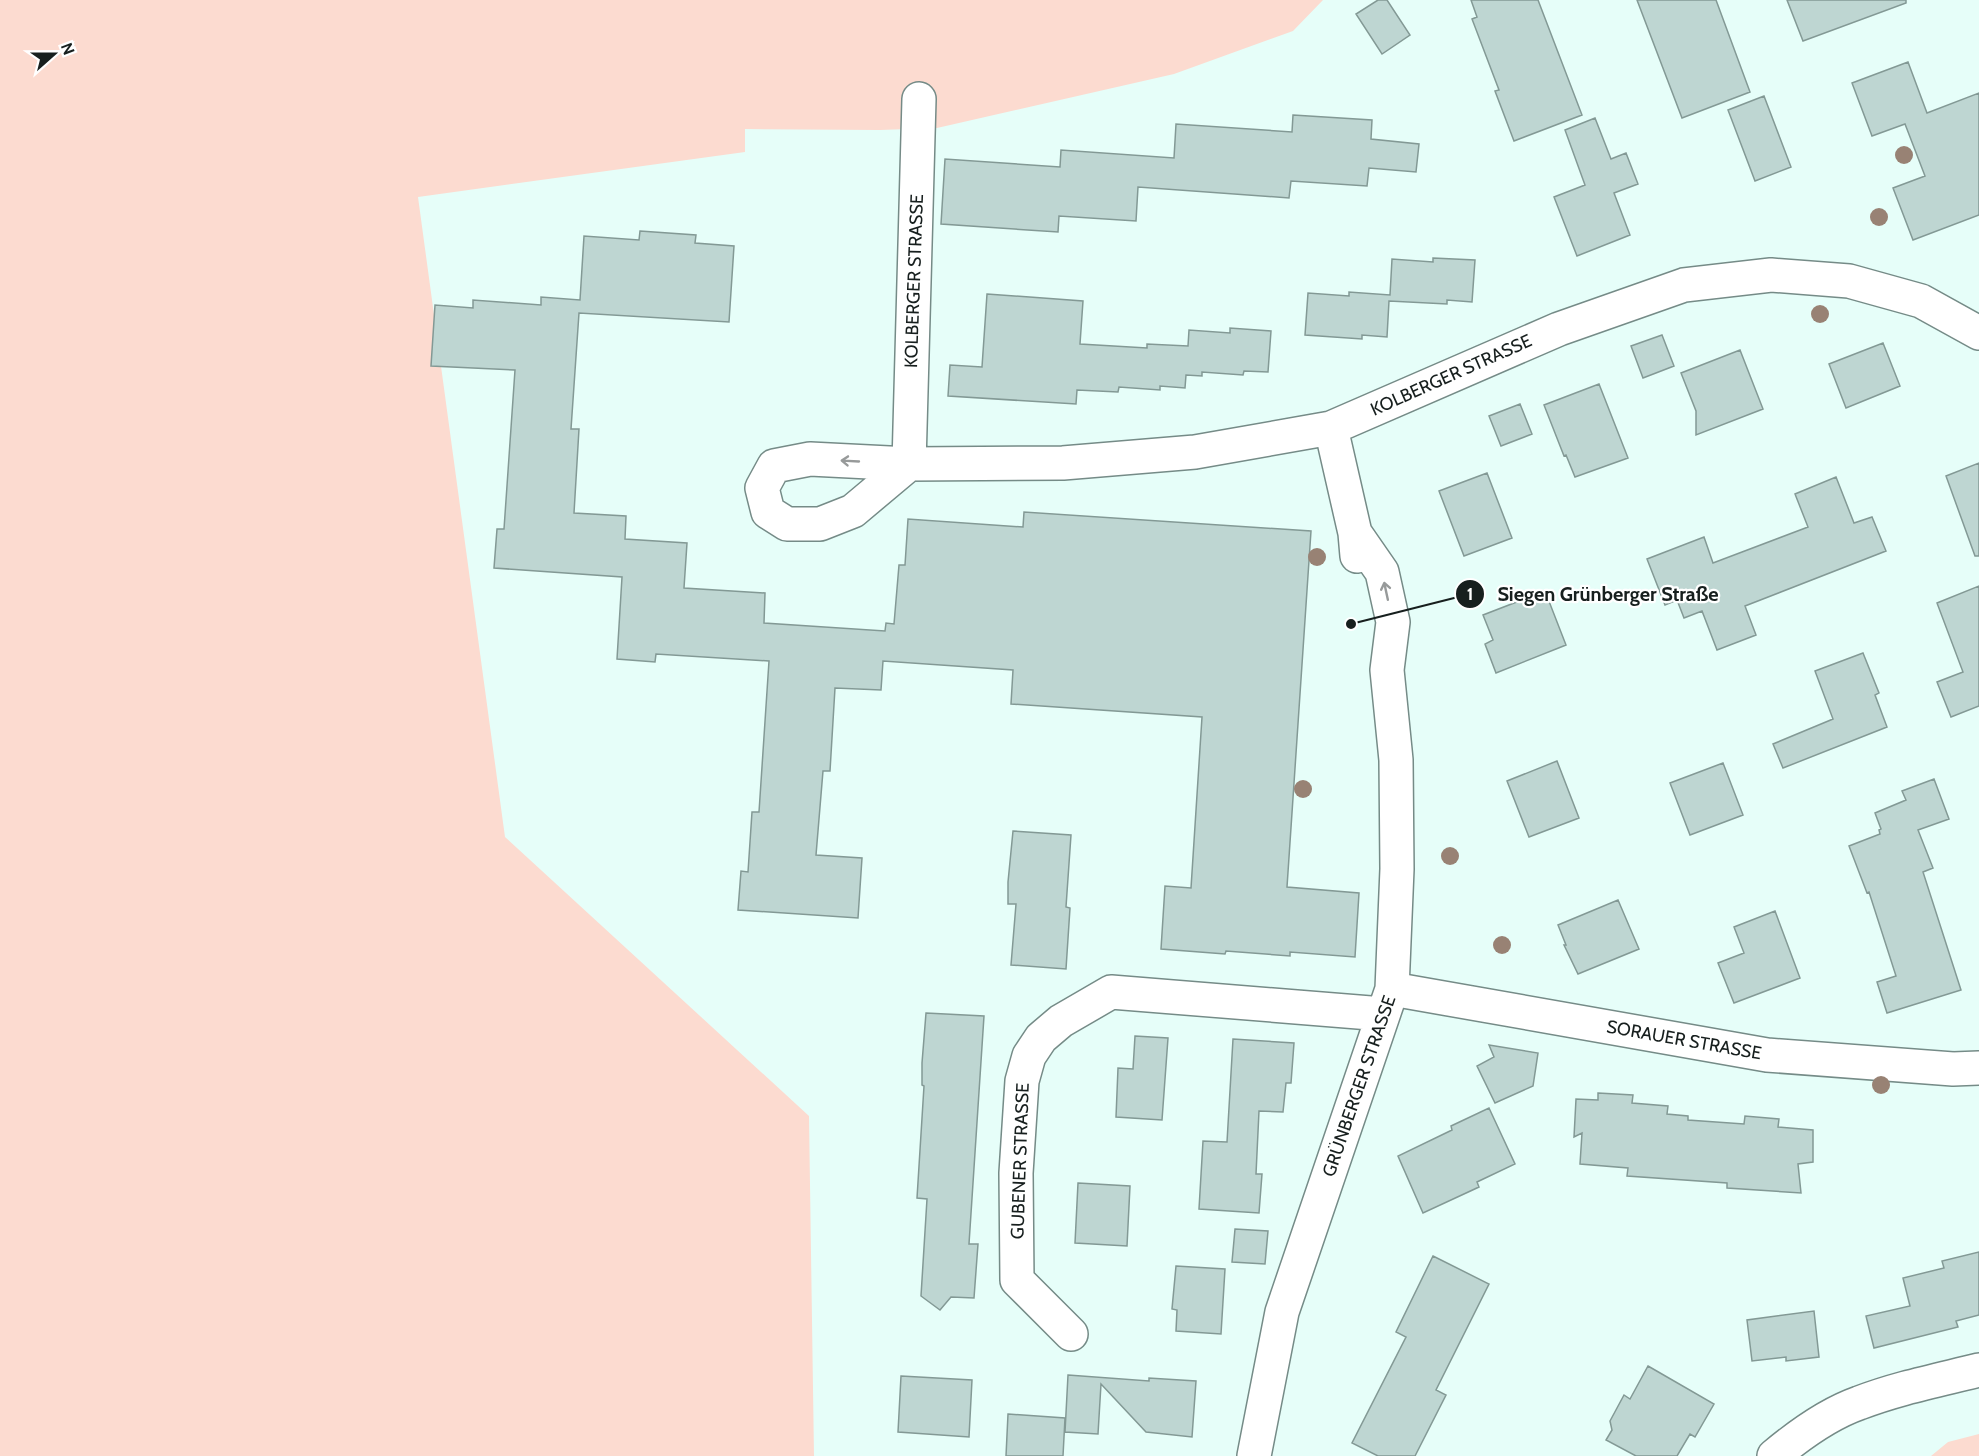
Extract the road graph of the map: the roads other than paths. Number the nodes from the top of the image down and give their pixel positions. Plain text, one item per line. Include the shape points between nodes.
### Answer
1 (919, 99) dead end
2 (1979, 333) edge
3 (1331, 428) junction
4 (1388, 1001) junction
5 (1979, 1068) edge
6 (1071, 1334) dead end
7 (1979, 1370) edge
8 (1254, 1456) edge
9 (1774, 1456) edge

1 - 3 street, KOLBERGER STRASSE via 909,464 1064,463 1195,452
2 - 3 street, KOLBERGER STRASSE via 1921,301 1849,281 1771,275 1684,285 1559,328
3 - 4 street, GRÜNBERGER STRASSE via 1355,533 1382,572 1393,622 1387,670 1396,760 1397,869
4 - 5 street, SORAUER STRASSE via 1767,1055
4 - 6 street, GUBENER STRASSE via 1111,992 1041,1038 1029,1056 1022,1081 1016,1173 1017,1280
4 - 8 street, GRÜNBERGER STRASSE via 1282,1312
7 - 9 street via 1858,1403 1803,1432

